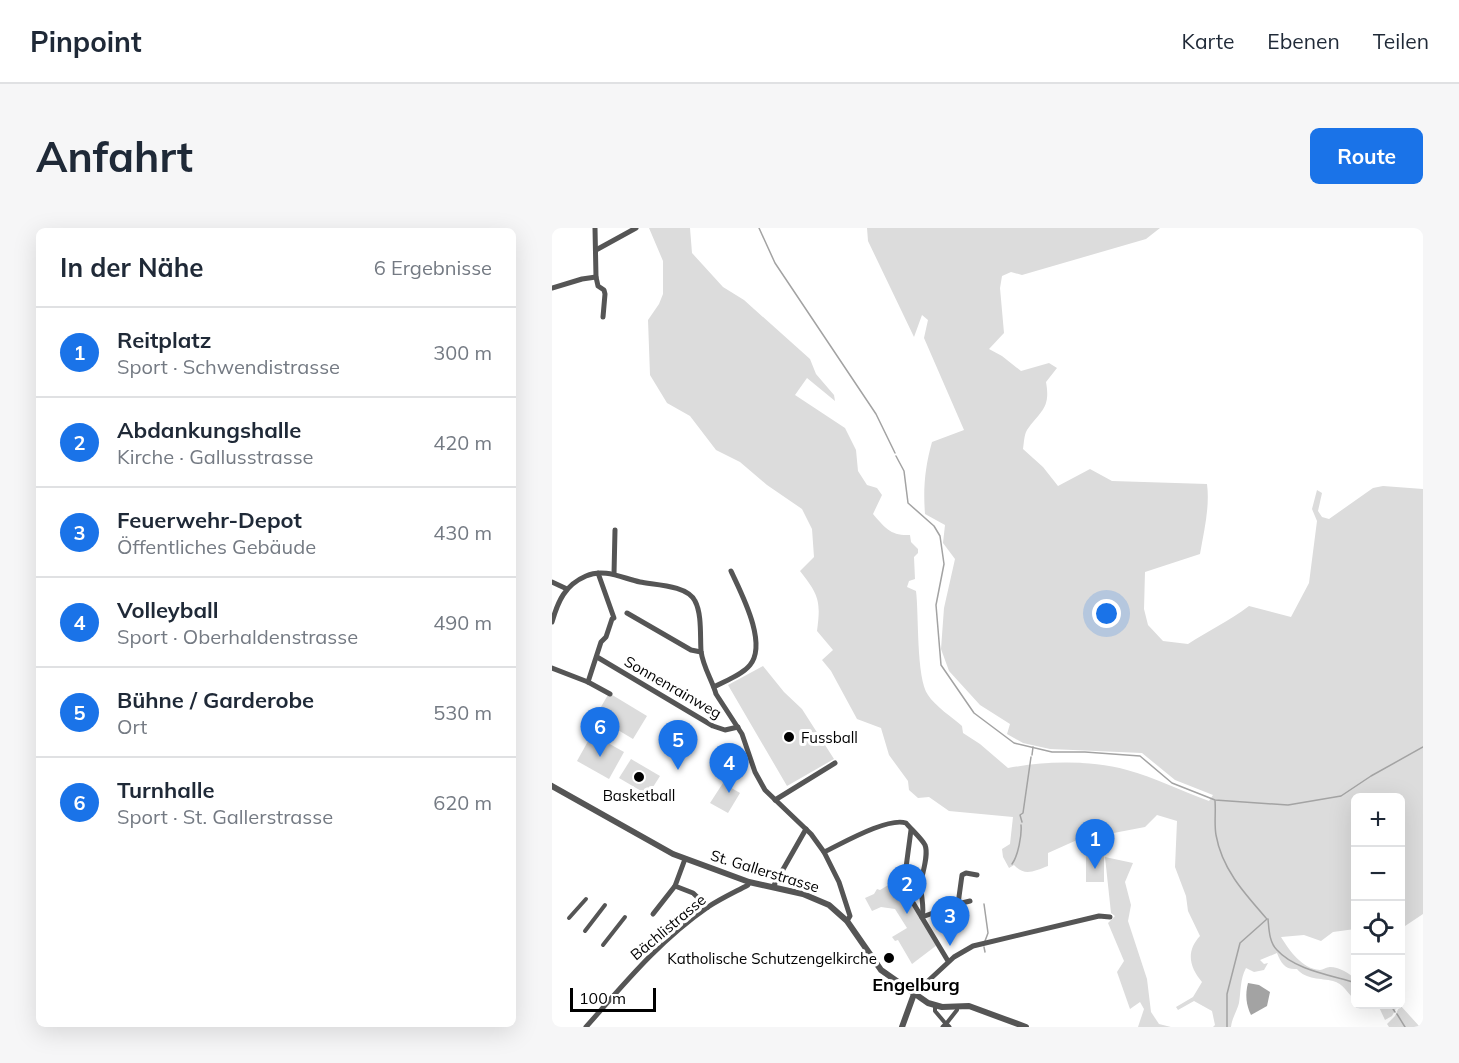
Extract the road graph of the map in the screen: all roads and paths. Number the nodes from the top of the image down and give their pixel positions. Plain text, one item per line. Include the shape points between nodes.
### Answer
1 (595, 228) edge
2 (636, 228) edge
3 (596, 250) junction
4 (596, 278) junction
5 (552, 288) edge
6 (603, 317) dead end
7 (615, 530) dead end
8 (731, 571) dead end
9 (598, 573) junction
10 (614, 574) junction
11 (552, 582) edge
12 (567, 589) junction
13 (627, 613) dead end
14 (552, 622) edge
15 (701, 652) junction
16 (597, 657) junction
17 (552, 668) edge
18 (588, 682) junction
19 (714, 687) junction
20 (610, 694) dead end
21 (738, 727) junction
22 (835, 763) dead end
23 (553, 788) edge
24 (775, 800) junction
25 (806, 829) junction
26 (911, 830) junction
27 (824, 852) junction
28 (686, 859) junction
29 (977, 875) dead end
30 (749, 882) junction
31 (675, 886) junction
32 (773, 887) junction
33 (586, 899) dead end
34 (970, 901) dead end
35 (958, 904) junction
36 (605, 905) dead end
37 (708, 907) junction
38 (653, 914) dead end
39 (625, 917) dead end
40 (921, 917) junction
41 (1110, 917) dead end
42 (569, 918) dead end
43 (847, 921) junction
44 (585, 931) dead end
45 (603, 945) dead end
46 (948, 961) junction
47 (914, 994) junction
48 (935, 1006) junction
49 (957, 1006) junction
50 (946, 1026) edge
51 (586, 1027) edge
52 (902, 1027) edge
53 (1026, 1027) edge

1 - 3 street
2 - 3 street
3 - 4 street
4 - 5 street
4 - 6 street via 605,294
7 - 10 street
8 - 19 street via 750,612 755,653 748,668
9 - 10 street
9 - 12 street
9 - 16 street via 614,618
10 - 15 street via 677,588 692,596 697,608
11 - 12 street
12 - 14 street via 559,599
13 - 15 street
15 - 19 street
16 - 18 street
16 - 21 street, Sonnenrainweg via 713,726 725,730
17 - 18 street
18 - 20 street
19 - 21 street
21 - 24 street via 761,784
22 - 24 street
23 - 28 street, St. Gallerstrasse
24 - 25 street
25 - 27 street
25 - 32 street
26 - 27 street via 906,823 896,822
26 - 40 street via 905,888
26 - 40 street via 926,849 920,887
27 - 43 street via 839,882
28 - 30 street, St. Gallerstrasse
28 - 31 street
29 - 35 street via 962,875
30 - 32 street, St. Gallerstrasse
30 - 37 street, Bächlistrasse
31 - 37 street via 693,893
31 - 38 street
32 - 43 street, St. Gallerstrasse via 823,901
33 - 42 street
34 - 35 street
35 - 40 street
36 - 44 street
37 - 51 street, Bächlistrasse via 647,958
39 - 45 street
40 - 46 street
41 - 46 street via 1099,916 973,946
43 - 47 street, St. Gallerstrasse via 881,970
46 - 47 street
47 - 48 street, St. Gallerstrasse
47 - 52 street
48 - 49 street
48 - 50 street
49 - 50 street
49 - 53 street via 972,1007

